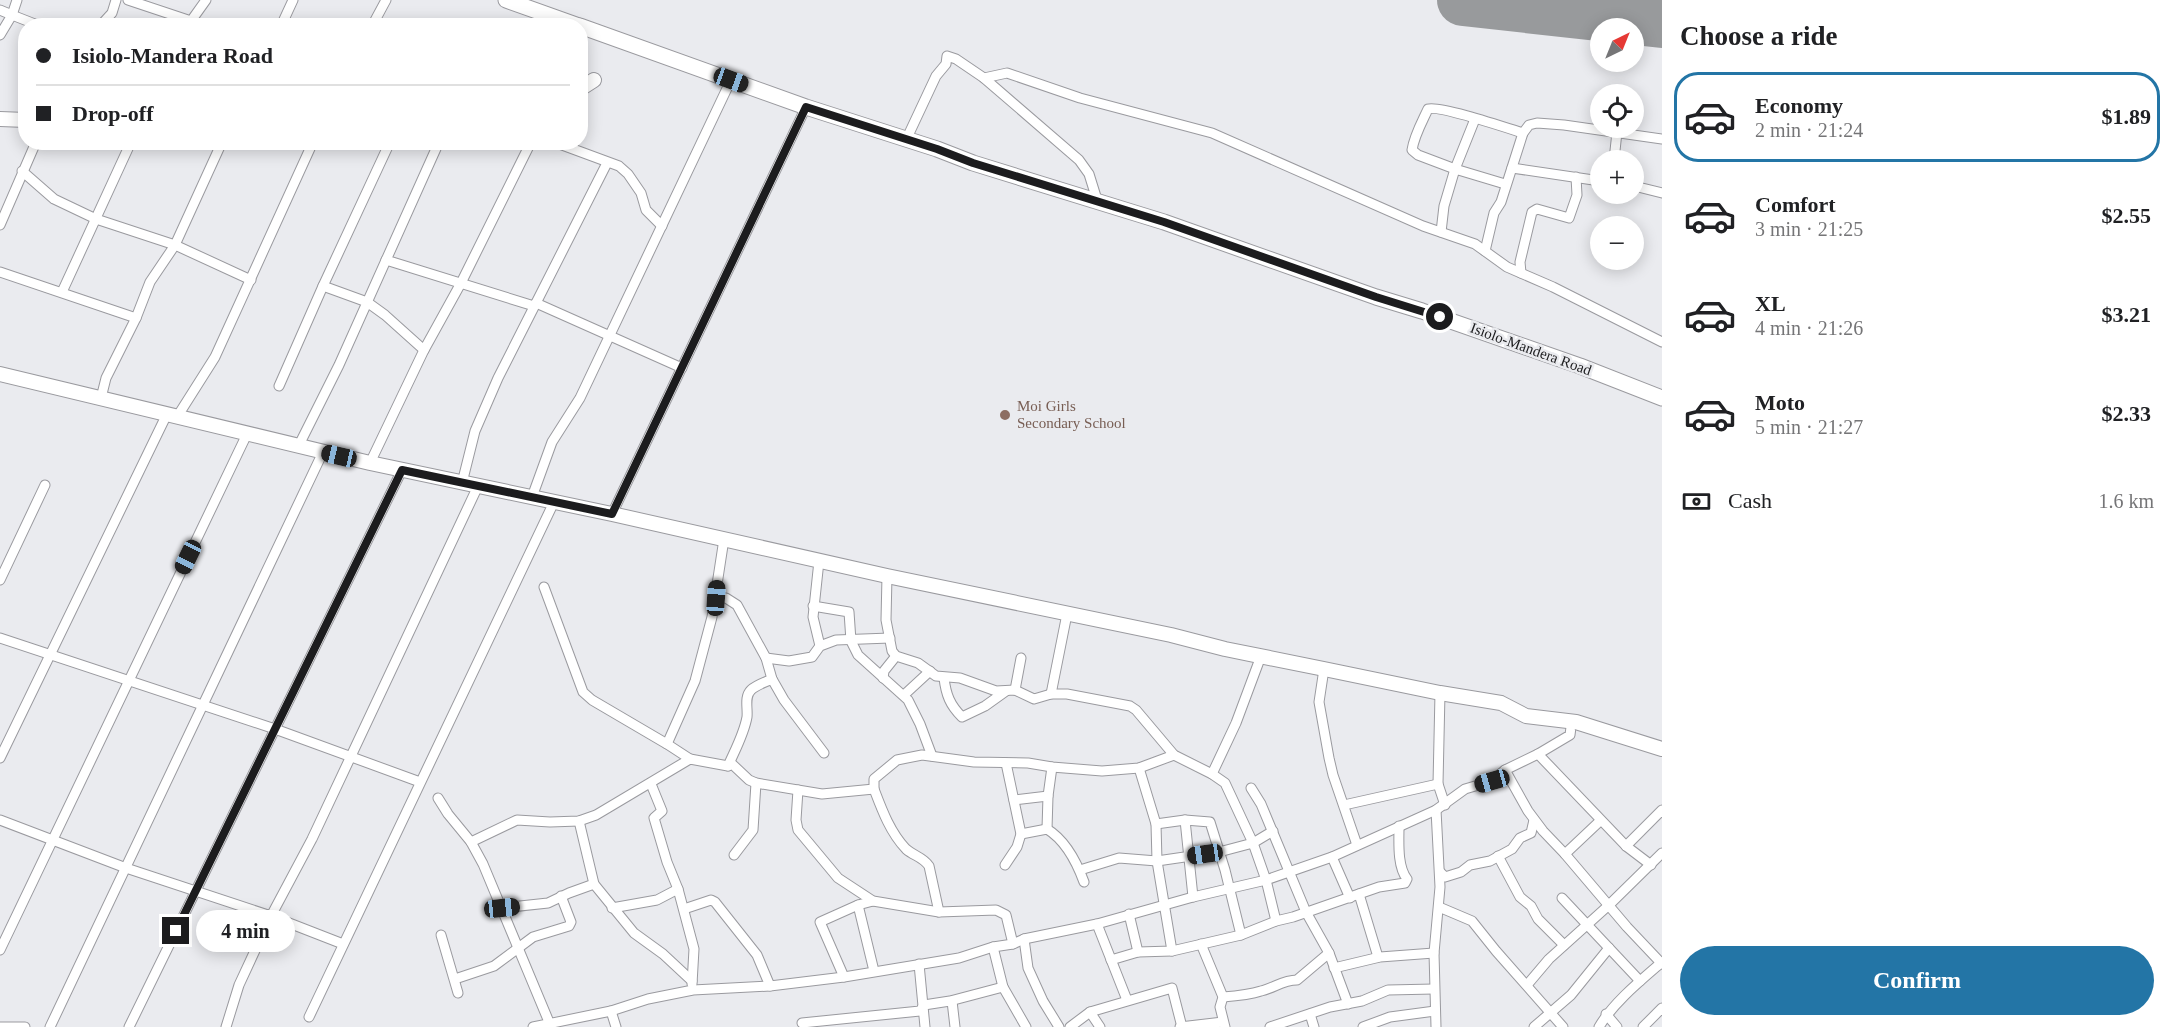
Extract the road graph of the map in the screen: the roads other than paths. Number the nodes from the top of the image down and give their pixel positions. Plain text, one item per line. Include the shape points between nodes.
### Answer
1 (17, 0) edge
2 (116, 0) edge
3 (129, 0) edge
4 (206, 0) edge
5 (293, 0) edge
6 (386, 0) edge
7 (506, 0) edge
8 (0, 10) edge
9 (12, 15) junction
10 (20, 18) edge
11 (107, 18) edge
12 (182, 18) edge
13 (193, 18) edge
14 (285, 18) edge
15 (376, 18) edge
16 (557, 18) edge
17 (588, 29) edge
18 (0, 35) edge
19 (984, 78) junction
20 (594, 80) dead end
21 (731, 80) junction
22 (588, 84) edge
23 (806, 107) junction
24 (0, 119) edge
25 (1475, 119) junction
26 (18, 120) edge
27 (1590, 129) edge
28 (1523, 133) junction
29 (1644, 136) edge
30 (1662, 139) edge
31 (906, 140) junction
32 (32, 150) edge
33 (126, 150) edge
34 (218, 150) edge
35 (309, 150) edge
36 (386, 150) edge
37 (435, 150) edge
38 (527, 150) edge
39 (574, 150) edge
40 (607, 163) junction
41 (1512, 168) junction
42 (1455, 169) junction
43 (22, 171) junction
44 (1576, 177) junction
45 (1590, 179) edge
46 (1505, 184) junction
47 (1644, 188) edge
48 (1662, 193) edge
49 (1098, 203) junction
50 (96, 219) junction
51 (0, 225) edge
52 (662, 226) junction
53 (1441, 232) junction
54 (175, 245) junction
55 (1485, 252) junction
56 (386, 260) junction
57 (0, 272) edge
58 (1521, 273) junction
59 (251, 280) junction
60 (461, 283) junction
61 (323, 285) junction
62 (62, 292) junction
63 (367, 302) junction
64 (535, 305) junction
65 (136, 318) junction
66 (610, 335) junction
67 (1662, 342) edge
68 (423, 350) junction
69 (682, 368) junction
70 (0, 374) edge
71 (279, 386) dead end
72 (101, 398) junction
73 (1662, 398) edge
74 (172, 415) junction
75 (247, 434) junction
76 (299, 445) junction
77 (323, 452) junction
78 (370, 464) junction
79 (402, 470) junction
80 (462, 483) junction
81 (45, 485) dead end
82 (478, 486) junction
83 (532, 497) junction
84 (554, 502) junction
85 (612, 514) junction
86 (723, 539) junction
87 (819, 561) junction
88 (887, 576) junction
89 (0, 580) edge
90 (544, 587) dead end
91 (716, 598) junction
92 (813, 606) junction
93 (1067, 614) junction
94 (0, 638) edge
95 (890, 638) junction
96 (851, 641) junction
97 (820, 646) junction
98 (50, 654) junction
99 (896, 656) junction
100 (1261, 656) junction
101 (766, 658) junction
102 (1021, 658) dead end
103 (1324, 669) junction
104 (930, 671) junction
105 (883, 678) junction
106 (944, 678) junction
107 (772, 679) junction
108 (129, 681) junction
109 (1010, 690) junction
110 (1440, 693) junction
111 (904, 694) junction
112 (1051, 694) junction
113 (203, 705) junction
114 (1576, 722) junction
115 (275, 729) junction
116 (668, 744) junction
117 (1661, 745) edge
118 (824, 753) dead end
119 (1538, 754) junction
120 (1174, 755) junction
121 (351, 756) junction
122 (932, 756) junction
123 (0, 758) edge
124 (690, 759) junction
125 (1006, 763) junction
126 (728, 766) junction
127 (1052, 767) junction
128 (1139, 768) junction
129 (1505, 770) junction
130 (1212, 774) junction
131 (420, 782) junction
132 (756, 783) junction
133 (651, 784) junction
134 (1438, 784) junction
135 (1251, 788) dead end
136 (873, 789) junction
137 (798, 790) junction
138 (1048, 796) junction
139 (438, 798) dead end
140 (1014, 800) junction
141 (1344, 806) junction
142 (1441, 807) junction
143 (1662, 810) edge
144 (0, 820) edge
145 (1185, 820) junction
146 (1534, 820) junction
147 (579, 821) junction
148 (1600, 821) junction
149 (1156, 824) junction
150 (1399, 826) junction
151 (1047, 829) junction
152 (1273, 831) junction
153 (1021, 834) junction
154 (53, 840) junction
155 (471, 842) junction
156 (1253, 843) junction
157 (1357, 845) junction
158 (1626, 846) junction
159 (1219, 852) junction
160 (1662, 853) edge
161 (1565, 854) junction
162 (734, 855) dead end
163 (1190, 856) junction
164 (1332, 856) junction
165 (1498, 856) junction
166 (1157, 861) junction
167 (1005, 865) dead end
168 (1650, 866) junction
169 (126, 868) junction
170 (1080, 870) junction
171 (1287, 871) junction
172 (1440, 872) junction
173 (1266, 880) junction
174 (1084, 882) dead end
175 (594, 884) junction
176 (678, 889) junction
177 (1229, 889) junction
178 (195, 892) junction
179 (561, 896) junction
180 (1354, 896) junction
181 (1193, 897) junction
182 (1562, 898) dead end
183 (873, 901) junction
184 (1165, 904) junction
185 (858, 905) junction
186 (1609, 905) junction
187 (502, 908) junction
188 (612, 908) junction
189 (1439, 908) junction
190 (684, 909) junction
191 (939, 912) junction
192 (1306, 912) junction
193 (1129, 914) junction
194 (271, 916) junction
195 (1276, 921) junction
196 (1097, 924) junction
197 (1586, 925) junction
198 (441, 935) dead end
199 (1241, 935) junction
200 (1024, 939) junction
201 (343, 944) junction
202 (1013, 944) junction
203 (1201, 944) junction
204 (1564, 945) junction
205 (993, 947) junction
206 (519, 948) junction
207 (1609, 948) junction
208 (0, 950) edge
209 (1172, 951) junction
210 (1138, 952) junction
211 (1329, 953) junction
212 (1434, 953) junction
213 (1378, 957) junction
214 (1111, 960) junction
215 (1662, 963) edge
216 (919, 964) junction
217 (1334, 968) junction
218 (874, 971) junction
219 (844, 977) junction
220 (455, 979) junction
221 (1640, 981) junction
222 (692, 985) junction
223 (1527, 985) junction
224 (770, 986) junction
225 (1003, 987) junction
226 (1434, 989) junction
227 (458, 993) dead end
228 (1223, 997) junction
229 (1127, 1000) junction
230 (952, 1001) junction
231 (1348, 1004) junction
232 (924, 1005) junction
233 (1662, 1008) edge
234 (611, 1011) junction
235 (1435, 1011) junction
236 (1090, 1012) junction
237 (1551, 1012) junction
238 (1310, 1014) junction
239 (1606, 1014) junction
240 (309, 1017) dead end
241 (549, 1022) junction
242 (802, 1023) dead end
243 (1224, 1024) edge
244 (0, 1027) edge
245 (25, 1027) edge
246 (50, 1027) edge
247 (129, 1027) edge
248 (226, 1027) edge
249 (533, 1027) edge
250 (616, 1027) edge
251 (925, 1027) edge
252 (955, 1027) edge
253 (1026, 1027) edge
254 (1059, 1027) edge
255 (1070, 1027) edge
256 (1100, 1027) edge
257 (1181, 1027) edge
258 (1270, 1027) edge
259 (1314, 1027) edge
260 (1363, 1027) edge
261 (1436, 1027) edge
262 (1534, 1027) edge
263 (1563, 1027) edge
264 (1599, 1027) edge
265 (1617, 1027) edge
266 (1643, 1027) edge

1 - 9 street
2 - 11 street
3 - 12 street
4 - 13 street
5 - 14 street
6 - 15 street
7 - 16 highway, Isiolo-Mandera Road
8 - 9 street
9 - 10 street
9 - 18 street
17 - 21 highway, Isiolo-Mandera Road
19 - 31 street via 947,56
19 - 49 street via 1079,160 1089,174
19 - 53 street via 1007,73 1080,98 1212,133
20 - 22 main road
21 - 23 highway, Isiolo-Mandera Road
21 - 52 street
23 - 31 highway, Isiolo-Mandera Road
23 - 69 street
24 - 26 main road
25 - 28 street
25 - 42 street
25 - 42 street via 1430,108 1414,141 1414,153
27 - 28 street via 1537,123 1529,125
28 - 41 street
29 - 30 street
31 - 49 highway, Isiolo-Mandera Road
32 - 43 street
33 - 50 street
34 - 54 street
35 - 59 street
36 - 61 street
37 - 56 street
38 - 60 street
39 - 40 street
40 - 52 street via 628,174 641,193 646,210
40 - 64 street
41 - 44 street
41 - 46 street
42 - 46 street
42 - 53 street
43 - 50 street via 54,200
43 - 51 street
44 - 45 street
44 - 58 street via 1576,195 1569,218 1537,209 1532,212
46 - 55 street
47 - 48 street
49 - 73 highway, Isiolo-Mandera Road via 1422,311
50 - 54 street
50 - 62 street
52 - 66 street
53 - 55 street
54 - 59 street
54 - 65 street via 150,282
55 - 58 street
56 - 60 street
56 - 63 street
57 - 62 street
58 - 67 street
59 - 74 street via 215,357
60 - 64 street
60 - 68 street
61 - 63 street
61 - 71 street
62 - 65 street
63 - 68 street
63 - 76 street
64 - 66 street
64 - 80 street via 475,431
65 - 72 street via 106,378
66 - 69 street
66 - 83 street via 580,398 552,442
68 - 78 street
69 - 85 street
70 - 72 main road
72 - 74 main road
74 - 75 main road
74 - 98 street
75 - 76 main road
75 - 108 street
76 - 77 main road
77 - 78 main road
77 - 113 street
78 - 79 main road
79 - 80 main road
79 - 115 street
80 - 82 main road
81 - 89 street
82 - 83 main road
82 - 121 street
83 - 84 main road
84 - 85 main road
84 - 131 street
85 - 86 main road
86 - 87 main road
86 - 91 street
87 - 88 main road
87 - 92 street
88 - 93 main road
88 - 95 street via 886,620
90 - 116 street via 583,692
91 - 101 street via 726,598 737,605
91 - 116 street via 693,687
92 - 96 street via 849,612
92 - 97 street
93 - 100 main road
93 - 112 street
94 - 98 street
95 - 96 street
95 - 99 street
96 - 97 street via 836,640
96 - 105 street via 864,662
97 - 101 street via 812,657 789,661
98 - 108 street
98 - 123 street
99 - 104 street
99 - 105 street via 884,670
100 - 103 main road
100 - 130 street
101 - 107 street
102 - 109 street
103 - 110 main road
103 - 141 street via 1319,702 1333,776
104 - 106 street
104 - 111 street
105 - 111 street
106 - 109 street
106 - 109 street via 948,699 962,717
107 - 118 street
107 - 126 street via 749,692 743,733
108 - 113 street
108 - 154 street
109 - 112 street via 1035,699
110 - 114 main road via 1502,703 1526,716
110 - 134 street
111 - 122 street
112 - 120 street via 1130,706
113 - 115 street
113 - 169 street
114 - 117 main road
114 - 119 street via 1570,735
115 - 121 street
115 - 178 street
116 - 124 street
119 - 129 street
119 - 148 street
120 - 128 street
120 - 130 street
121 - 131 street
121 - 194 street
122 - 125 street
122 - 136 street via 897,760 874,779
124 - 126 street
124 - 133 street
125 - 127 street
125 - 140 street
126 - 132 street
127 - 128 street via 1102,771
127 - 138 street
128 - 149 street
129 - 142 street via 1492,781 1465,789
129 - 146 street
130 - 156 street via 1225,783
131 - 201 street
132 - 137 street
132 - 162 street via 753,830
133 - 147 street via 606,811
133 - 176 street via 662,811 654,818
134 - 141 street
134 - 142 street
135 - 152 street
136 - 137 street via 822,794
136 - 191 street via 898,840 929,866
137 - 183 street via 798,830 838,878
138 - 140 street
138 - 151 street
139 - 155 street
140 - 153 street
141 - 157 street
142 - 150 street
142 - 172 street
143 - 158 street
144 - 154 street
145 - 149 street
145 - 159 street via 1210,822
145 - 163 street
146 - 161 street
146 - 165 street via 1531,833
147 - 155 street via 517,820
147 - 175 street
148 - 158 street
148 - 161 street
149 - 166 street
150 - 157 street
150 - 180 street via 1405,883
151 - 153 street
151 - 170 street via 1059,839
152 - 156 street
152 - 171 street
153 - 167 street
154 - 169 street
154 - 208 street
155 - 187 street
156 - 159 street
156 - 173 street
157 - 164 street
158 - 168 street
159 - 163 street
159 - 177 street
160 - 168 street
161 - 186 street
163 - 166 street
163 - 181 street
164 - 171 street
164 - 180 street
165 - 172 street via 1453,875 1445,877
165 - 204 street via 1520,897
166 - 170 street via 1119,858
166 - 184 street
168 - 186 street
169 - 178 street
169 - 246 street
170 - 174 street
171 - 173 street
171 - 192 street
172 - 189 street
173 - 177 street
173 - 195 street
175 - 179 street
175 - 188 street
176 - 188 street via 657,900
176 - 190 street
177 - 181 street
177 - 199 street
178 - 194 street
178 - 247 street
179 - 187 street via 548,903
179 - 206 street via 569,926 533,937
180 - 192 street
180 - 213 street
181 - 184 street
182 - 197 street
183 - 185 street
183 - 191 street
184 - 193 street
184 - 209 street
185 - 218 street
185 - 219 street via 820,921
186 - 197 street
186 - 215 street
187 - 206 street
188 - 222 street via 633,933 663,954
189 - 212 street
189 - 223 street via 1472,921
190 - 222 street via 694,949
190 - 224 street via 715,902 757,955
191 - 202 street via 996,910 1006,915
192 - 195 street
192 - 211 street
193 - 196 street
193 - 210 street
194 - 201 street
194 - 248 street via 239,985
195 - 199 street
196 - 200 street
196 - 214 street
197 - 204 street
197 - 207 street
198 - 220 street
199 - 203 street
200 - 202 street
200 - 254 street via 1028,968
201 - 240 street
202 - 205 street
203 - 209 street
203 - 228 street
204 - 223 street
205 - 216 street via 959,958
205 - 225 street
206 - 220 street via 494,966
206 - 241 street
207 - 221 street
207 - 237 street via 1571,995
209 - 210 street
210 - 214 street
211 - 217 street
211 - 228 street via 1297,980 1248,995
212 - 213 street
212 - 226 street
213 - 217 street
214 - 229 street
215 - 221 street
216 - 218 street
216 - 232 street
217 - 231 street
218 - 219 street
219 - 224 street
220 - 227 street
221 - 239 street
222 - 224 street
222 - 234 street
223 - 237 street
225 - 230 street
225 - 253 street
226 - 231 street via 1388,990
226 - 235 street
228 - 243 street via 1220,1006
229 - 236 street
229 - 257 street via 1172,988
230 - 232 street
230 - 252 street
231 - 238 street
232 - 242 street via 920,1011
232 - 251 street
233 - 266 street
234 - 241 street
234 - 250 street
235 - 260 street via 1390,1017
235 - 261 street
236 - 255 street
236 - 256 street
237 - 262 street
237 - 263 street
238 - 258 street
238 - 259 street
239 - 264 street
239 - 265 street
241 - 249 street
243 - 257 street
244 - 245 street

